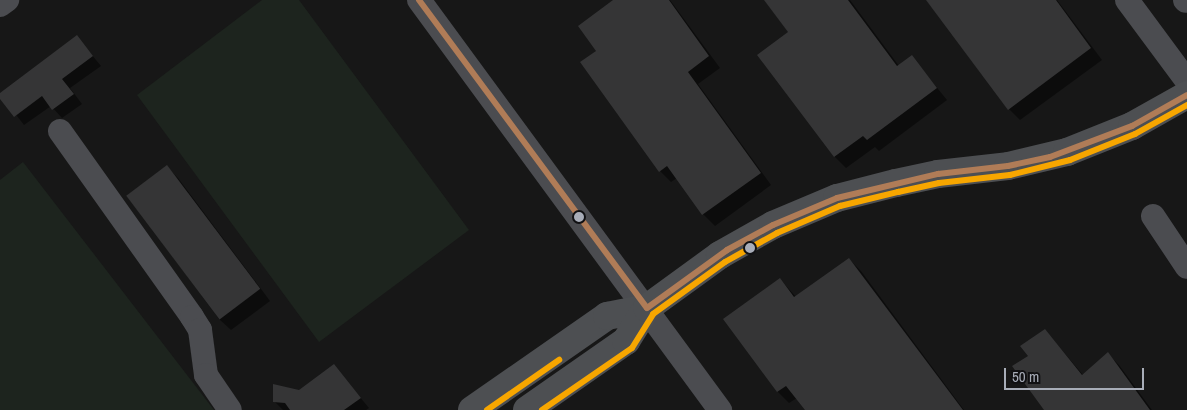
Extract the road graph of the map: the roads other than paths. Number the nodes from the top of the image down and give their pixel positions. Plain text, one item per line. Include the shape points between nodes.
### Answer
1 (7, 0) edge
2 (419, 0) edge
3 (1127, 0) edge
4 (0, 5) edge
5 (1187, 81) edge
6 (1187, 95) edge
7 (60, 131) dead end
8 (1153, 216) dead end
9 (1187, 267) edge
10 (647, 308) junction
11 (230, 410) edge
12 (472, 410) edge
13 (527, 410) edge
14 (720, 410) edge

1 - 4 street
2 - 10 street
3 - 5 street
6 - 10 main road via 1132,126 1050,157 896,182 837,198 765,229 727,250
7 - 11 street via 200,330 206,375
8 - 9 street
10 - 12 main road via 607,316
10 - 13 main road via 626,341
10 - 14 street

